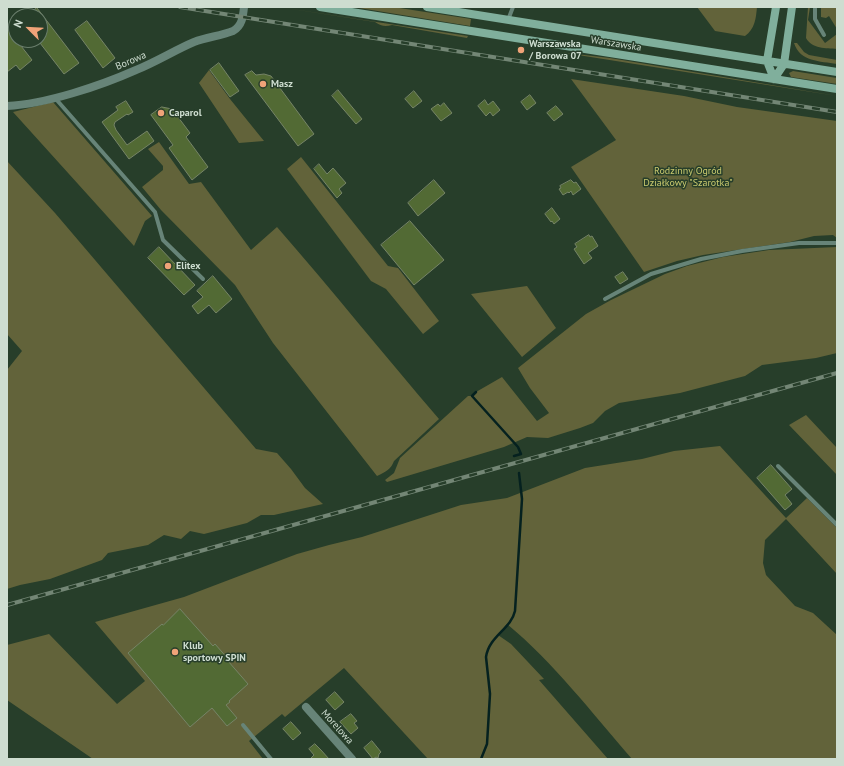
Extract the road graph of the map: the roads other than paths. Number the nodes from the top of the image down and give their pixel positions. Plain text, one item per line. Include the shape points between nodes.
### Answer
1 (244, 7) edge
2 (320, 7) edge
3 (427, 7) edge
4 (513, 7) edge
5 (776, 7) edge
6 (792, 7) edge
7 (815, 7) edge
8 (508, 20) junction
9 (824, 34) dead end
10 (767, 61) junction
11 (784, 64) junction
12 (837, 72) edge
13 (774, 79) junction
14 (837, 89) edge
15 (55, 98) junction
16 (7, 106) edge
17 (837, 243) edge
18 (203, 279) dead end
19 (605, 299) dead end
20 (778, 466) dead end
21 (837, 525) edge
22 (306, 707) dead end
23 (243, 725) dead end
24 (271, 759) edge
25 (352, 759) edge

1 - 15 street, Borowa via 241,23 233,31 194,42 104,83
2 - 13 main road, Warszawska
3 - 8 main road, Warszawska
4 - 8 lane
5 - 10 main road
6 - 11 main road
7 - 9 lane via 815,19
8 - 10 main road, Warszawska
10 - 11 main road, Warszawska
10 - 13 main road
11 - 12 main road, Warszawska
11 - 13 main road
13 - 14 main road, Warszawska
15 - 16 street, Borowa
15 - 18 lane via 155,212 163,240
17 - 19 lane via 799,243 701,259 651,274
20 - 21 lane
22 - 25 street, Morelowa
23 - 24 lane

